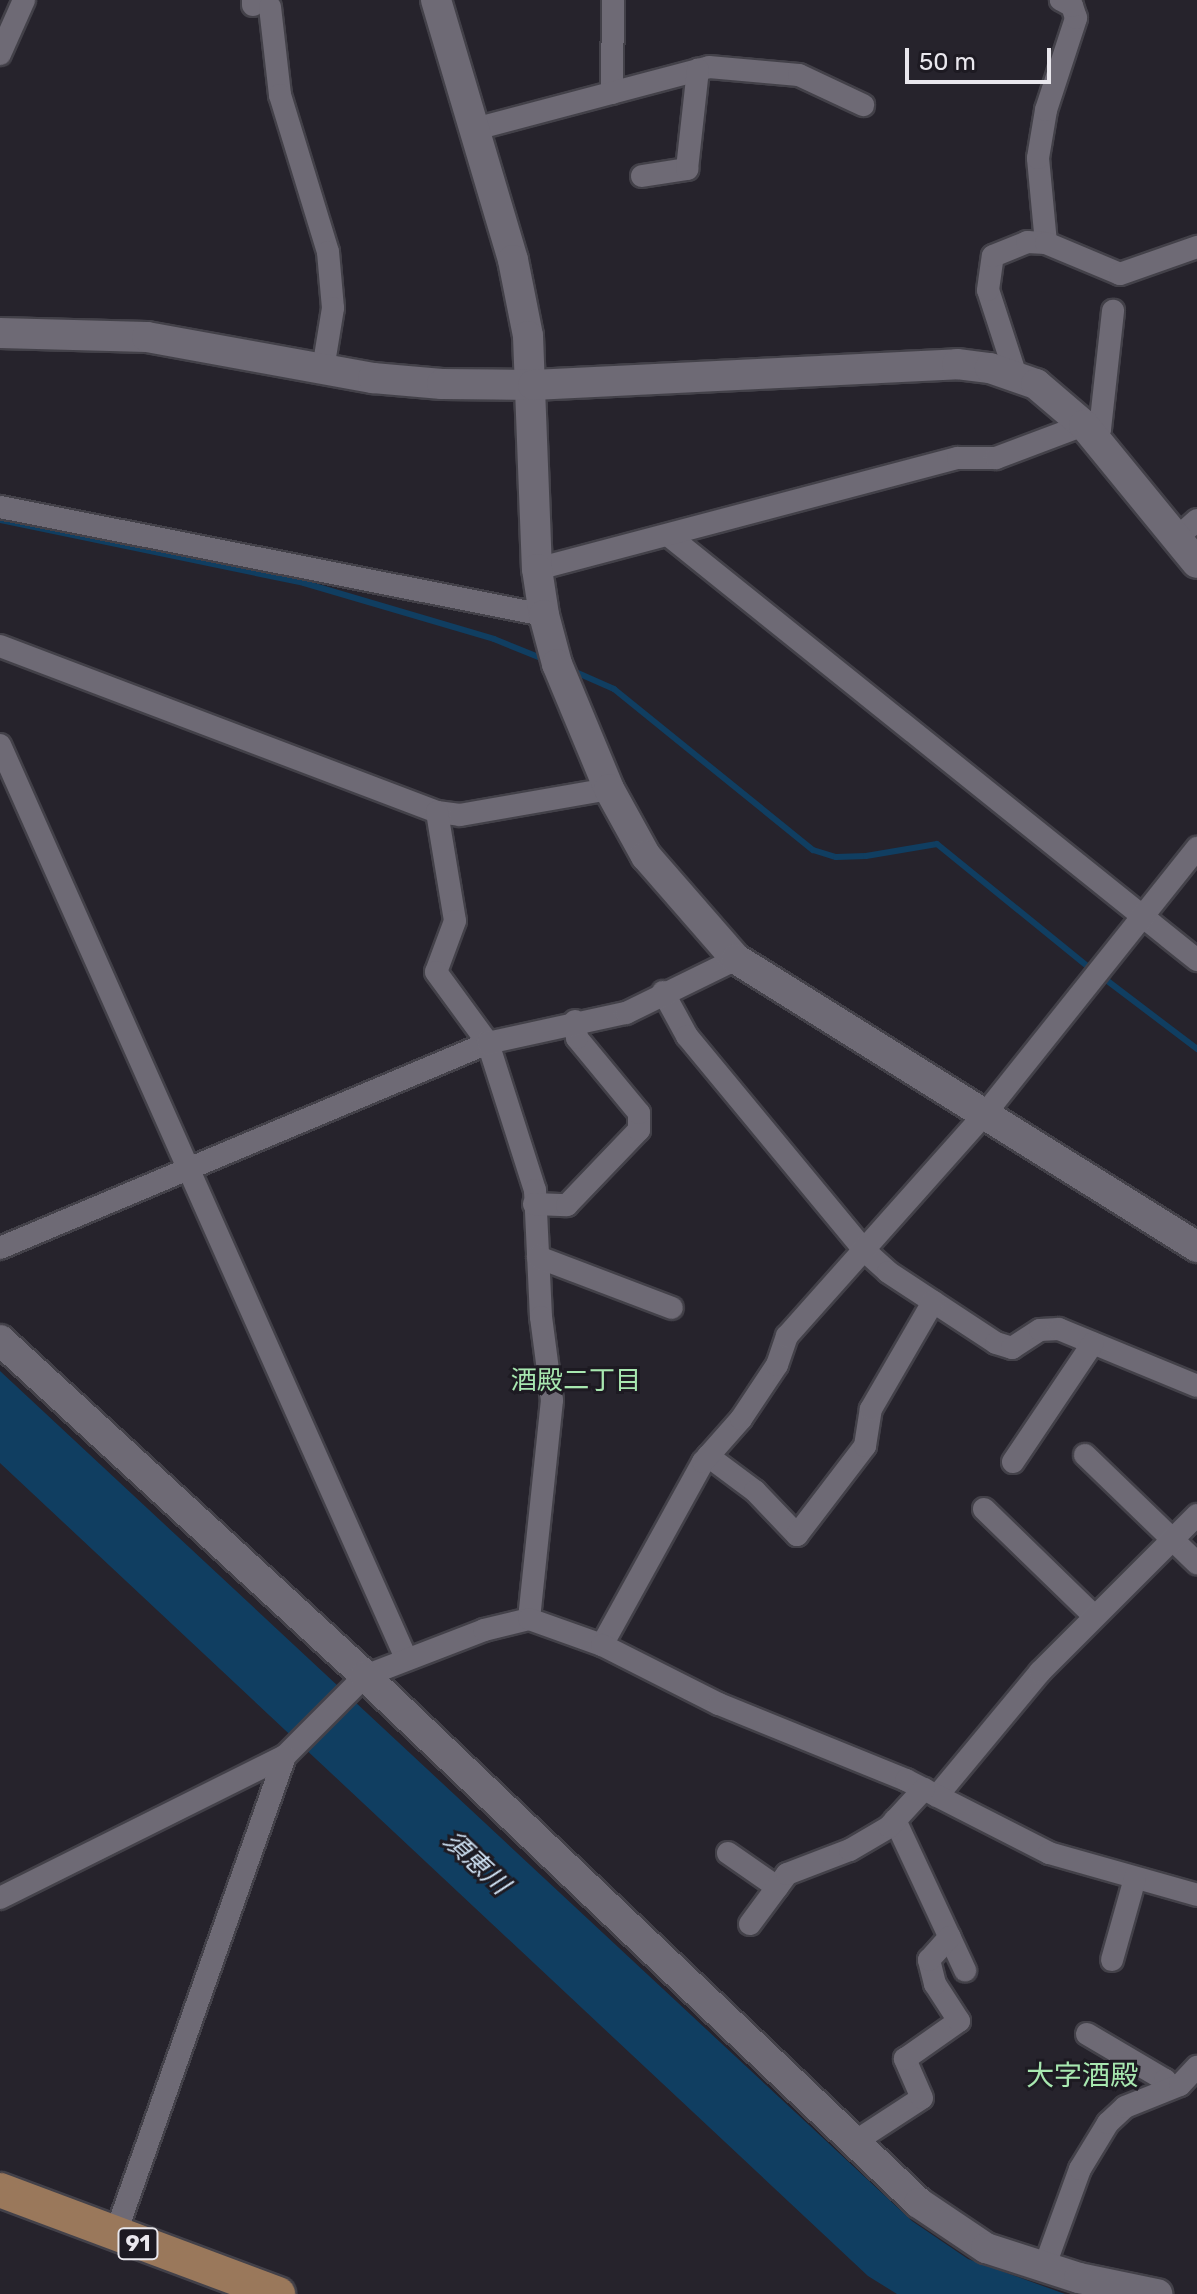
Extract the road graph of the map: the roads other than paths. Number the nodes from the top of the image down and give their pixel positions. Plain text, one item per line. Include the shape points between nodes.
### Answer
1 (24, 0) edge
2 (436, 0) edge
3 (613, 0) edge
4 (1061, 0) edge
5 (259, 4) edge
6 (0, 54) edge
7 (698, 70) junction
8 (612, 93) junction
9 (863, 105) dead end
10 (475, 129) junction
11 (642, 176) dead end
12 (1046, 243) junction
13 (1197, 247) edge
14 (1113, 311) dead end
15 (0, 332) edge
16 (323, 369) junction
17 (1015, 373) junction
18 (533, 385) junction
19 (1089, 431) junction
20 (0, 507) edge
21 (1187, 529) edge
22 (668, 535) junction
23 (1197, 563) edge
24 (537, 569) junction
25 (544, 615) junction
26 (0, 646) edge
27 (0, 745) edge
28 (609, 789) junction
29 (437, 812) junction
30 (1197, 848) edge
31 (1143, 915) junction
32 (736, 959) junction
33 (1197, 960) edge
34 (663, 992) junction
35 (575, 1021) junction
36 (488, 1043) junction
37 (984, 1115) junction
38 (187, 1168) junction
39 (534, 1204) junction
40 (1197, 1247) edge
41 (0, 1248) edge
42 (865, 1251) junction
43 (538, 1257) junction
44 (933, 1302) junction
45 (672, 1308) dead end
46 (0, 1340) edge
47 (1093, 1343) junction
48 (1197, 1386) edge
49 (1085, 1455) dead end
50 (708, 1456) junction
51 (1013, 1462) dead end
52 (984, 1509) dead end
53 (1197, 1515) edge
54 (1170, 1541) junction
55 (1197, 1563) edge
56 (1094, 1616) junction
57 (529, 1619) junction
58 (602, 1645) junction
59 (406, 1658) junction
60 (358, 1682) junction
61 (291, 1750) junction
62 (931, 1792) junction
63 (895, 1820) junction
64 (728, 1853) dead end
65 (1135, 1878) junction
66 (777, 1887) junction
67 (1197, 1895) edge
68 (0, 1898) edge
69 (750, 1924) dead end
70 (950, 1937) junction
71 (1112, 1960) dead end
72 (965, 1970) dead end
73 (1087, 2034) dead end
74 (1197, 2067) edge
75 (1171, 2088) junction
76 (853, 2143) junction
77 (0, 2190) edge
78 (115, 2235) junction
79 (1044, 2268) junction
80 (278, 2294) edge
81 (1157, 2294) edge

1 - 6 street
2 - 10 street
3 - 8 street
4 - 12 street via 1072,6 1076,18 1046,110 1038,158
5 - 16 street via 280,95 328,252 333,308
7 - 8 street
7 - 9 street via 799,75
7 - 11 street via 687,169
8 - 10 street
10 - 18 street via 513,260
12 - 13 street via 1120,274
12 - 17 street via 1004,249 993,256 987,270 988,290
14 - 19 street via 1100,429
15 - 16 street via 147,337
16 - 18 street via 442,384
17 - 18 street via 957,364
17 - 19 street
18 - 24 street
19 - 21 street
19 - 22 street via 996,458 958,458
20 - 25 street
21 - 23 street
22 - 24 street
22 - 31 street
24 - 25 street
25 - 28 street via 557,664
26 - 29 street
27 - 38 street
28 - 29 street via 460,815
28 - 32 street via 646,856
29 - 36 street via 455,921 436,972
30 - 31 street
31 - 33 street
31 - 37 street
32 - 34 street
32 - 37 street
34 - 35 street via 626,1013
34 - 42 street via 677,1024
35 - 36 street
35 - 39 street via 577,1038 639,1113 639,1130 567,1205
36 - 38 street
36 - 39 street via 535,1190
37 - 40 street
37 - 42 street
38 - 41 street
38 - 59 street
39 - 43 street
42 - 44 street
42 - 50 street via 787,1336 770,1376
43 - 45 street
43 - 57 street via 552,1400
44 - 47 street via 1012,1348 1040,1330 1059,1329
44 - 50 street via 871,1409 865,1446 797,1535 755,1491
46 - 60 street
47 - 48 street
47 - 51 street
49 - 54 street
50 - 58 street
52 - 56 street
53 - 54 street
54 - 55 street
54 - 56 street
56 - 62 street
57 - 58 street
57 - 59 street
58 - 62 street via 719,1704
59 - 60 street
60 - 61 street
60 - 76 street
61 - 68 street
61 - 78 street
62 - 63 street
62 - 65 street via 1049,1853
63 - 66 street via 850,1850 798,1866
63 - 70 street
64 - 66 street
65 - 67 street
65 - 71 street
66 - 69 street
70 - 72 street
70 - 76 street via 929,1960 935,1984 959,2021 905,2059 922,2098
73 - 75 street
74 - 75 street
75 - 79 street via 1125,2107 1092,2145
76 - 79 street via 950,2227 986,2248
77 - 78 main road, 91
78 - 80 main road, 91
79 - 81 street

